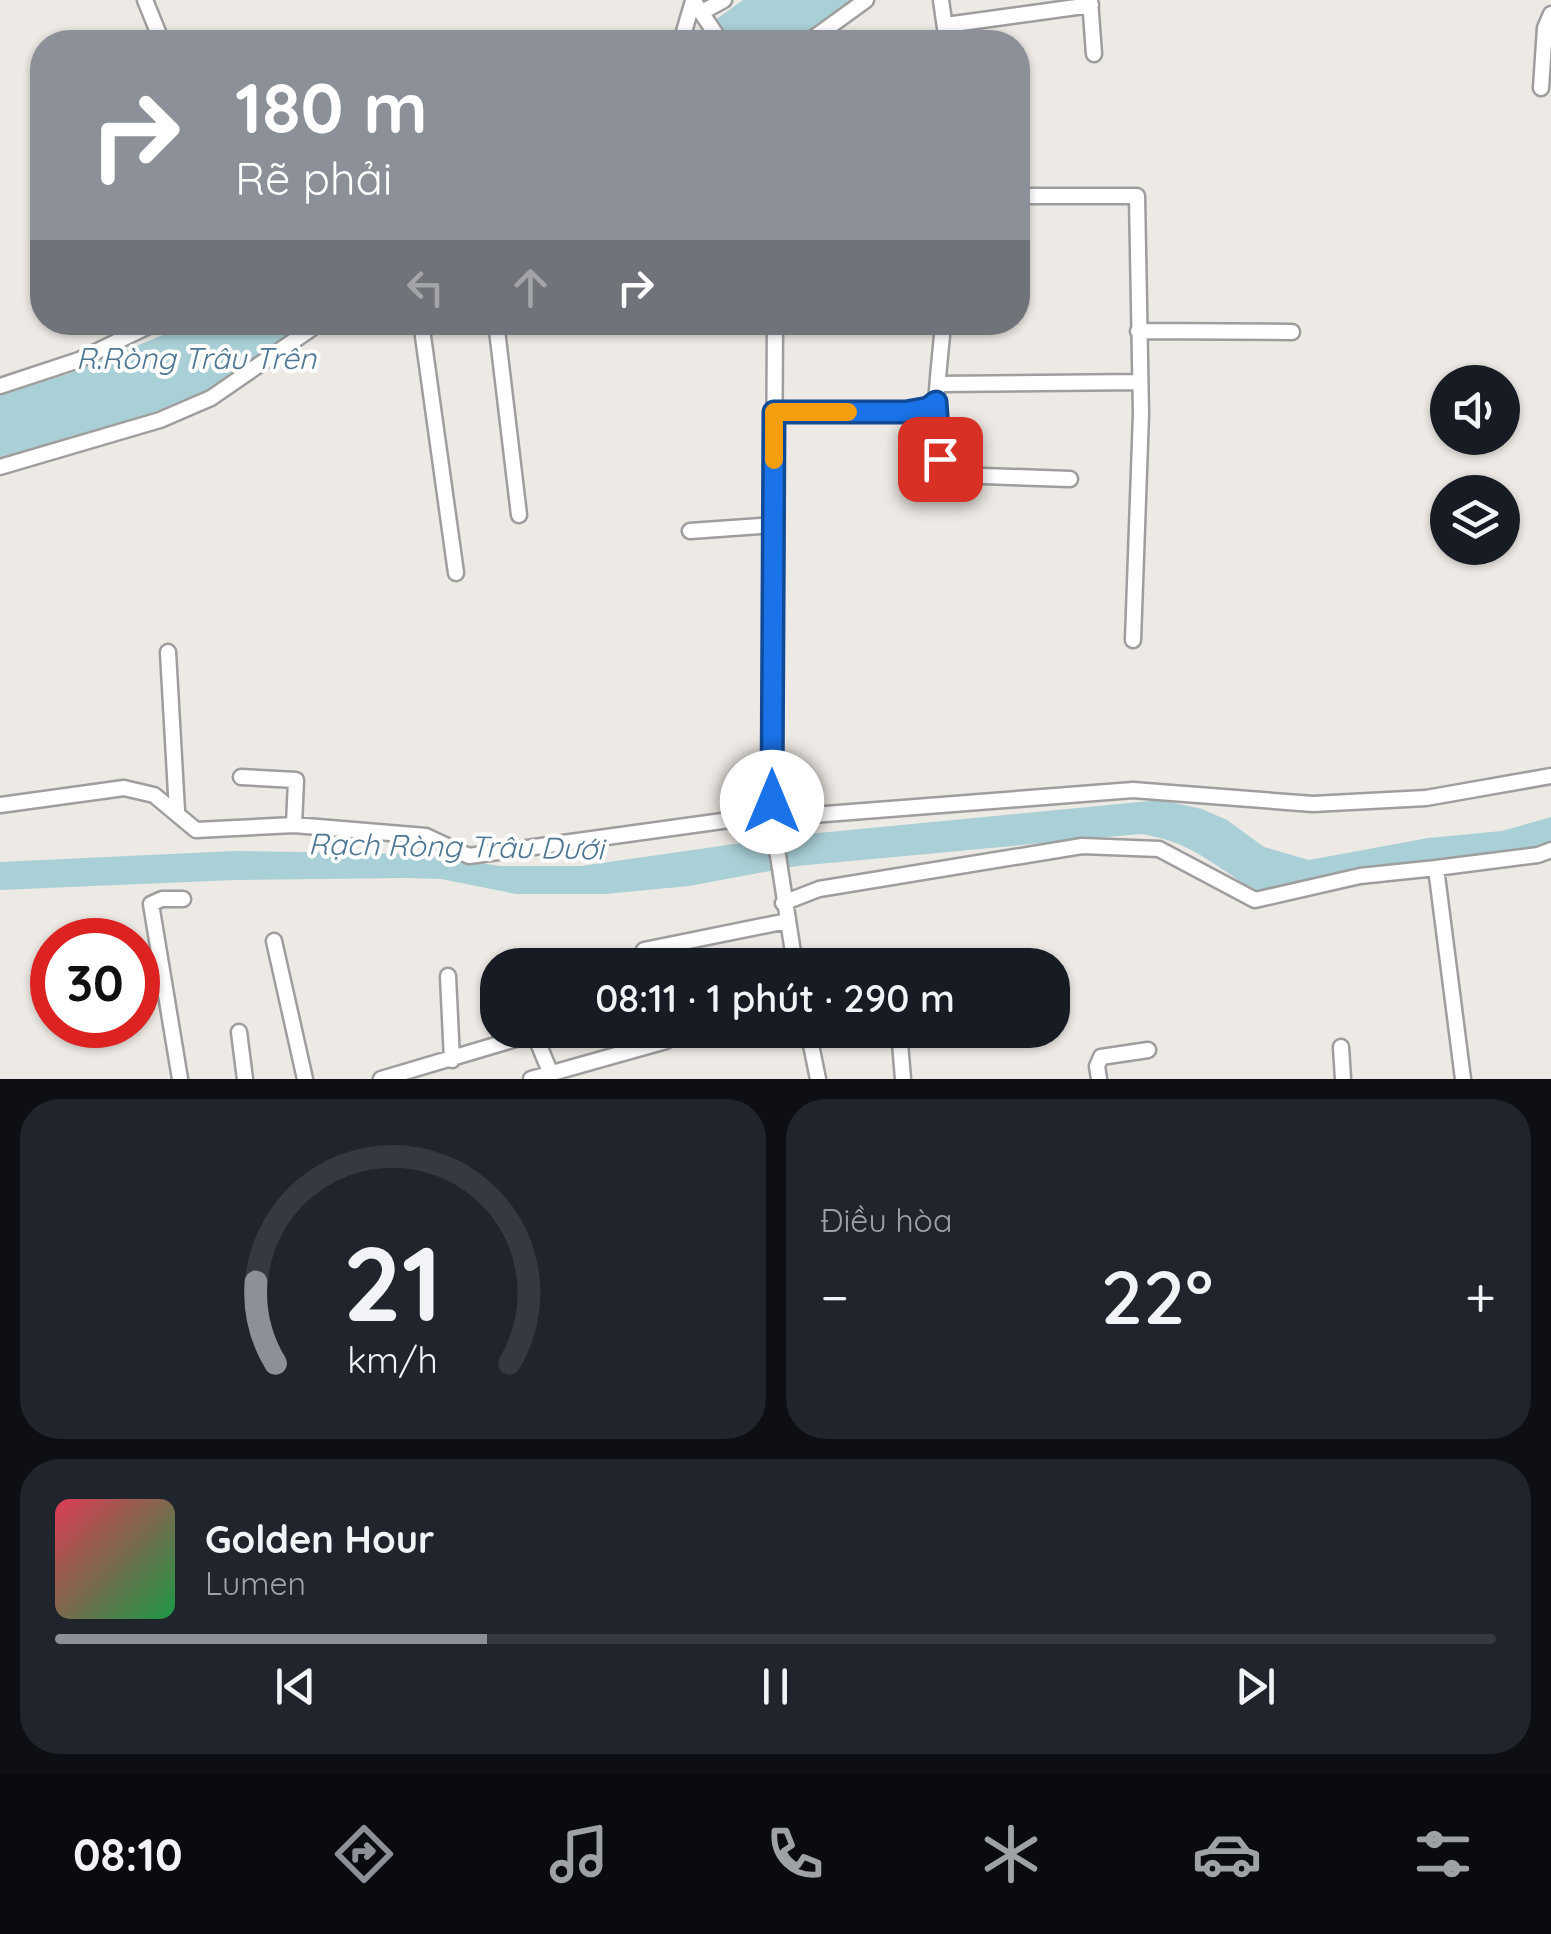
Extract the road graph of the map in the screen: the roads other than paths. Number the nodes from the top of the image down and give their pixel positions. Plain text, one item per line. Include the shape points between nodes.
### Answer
1 (145, 0) edge
2 (724, 0) edge
3 (866, 0) edge
4 (941, 0) edge
5 (1090, 2) edge
6 (699, 8) edge
7 (1551, 14) edge
8 (946, 25) junction
9 (157, 30) edge
10 (714, 30) edge
11 (825, 30) edge
12 (946, 30) edge
13 (1094, 54) dead end
14 (1541, 88) dead end
15 (1030, 196) edge
16 (1138, 331) junction
17 (1292, 332) dead end
18 (130, 335) edge
19 (302, 335) edge
20 (423, 335) edge
21 (498, 335) edge
22 (775, 335) edge
23 (942, 335) edge
24 (1139, 382) junction
25 (939, 384) junction
26 (0, 386) edge
27 (936, 402) junction
28 (774, 412) junction
29 (0, 467) edge
30 (1070, 479) dead end
31 (519, 515) dead end
32 (773, 525) junction
33 (690, 532) dead end
34 (456, 574) dead end
35 (1133, 640) dead end
36 (168, 652) dead end
37 (1551, 776) edge
38 (241, 777) dead end
39 (0, 805) edge
40 (772, 809) junction
41 (178, 811) junction
42 (294, 825) junction
43 (1551, 850) edge
44 (1436, 868) junction
45 (183, 899) dead end
46 (784, 903) junction
47 (787, 921) junction
48 (274, 941) dead end
49 (654, 948) edge
50 (792, 948) edge
51 (448, 976) dead end
52 (238, 1032) dead end
53 (1341, 1047) dead end
54 (643, 1048) edge
55 (812, 1048) edge
56 (900, 1048) edge
57 (1148, 1050) dead end
58 (452, 1060) junction
59 (552, 1076) edge
60 (180, 1079) edge
61 (245, 1079) edge
62 (305, 1079) edge
63 (381, 1079) edge
64 (531, 1079) edge
65 (818, 1079) edge
66 (903, 1079) edge
67 (1100, 1079) edge
68 (1343, 1079) edge
69 (1462, 1079) edge

1 - 9 street
2 - 6 street
3 - 11 street
4 - 8 street
5 - 8 street
5 - 13 street
6 - 10 street
7 - 14 street
8 - 12 street
15 - 16 street via 1138,196
16 - 17 street
16 - 24 street
18 - 26 street
19 - 29 street via 211,398 160,420
20 - 34 street
21 - 31 street
22 - 28 street
23 - 25 street
24 - 25 street
24 - 35 street
25 - 27 street
27 - 28 street via 906,412
27 - 30 street via 946,473
28 - 32 street
32 - 33 street
32 - 40 street
36 - 41 street
37 - 40 street via 1426,798 1313,804 1133,790 800,816
38 - 42 street via 296,780
39 - 41 street via 124,788 154,794
40 - 42 street via 469,856 426,836
40 - 46 street
41 - 42 street via 196,830
43 - 44 street
44 - 46 street via 1360,876 1255,900 1159,849 1082,846 819,890
44 - 69 street
45 - 60 street via 152,904
46 - 47 street
47 - 49 street
47 - 50 street
48 - 62 street
51 - 58 street
52 - 61 street
53 - 68 street
54 - 59 street
55 - 65 street
56 - 66 street
57 - 67 street via 1101,1057
58 - 59 street via 526,1036 536,1038
58 - 63 street
59 - 64 street

